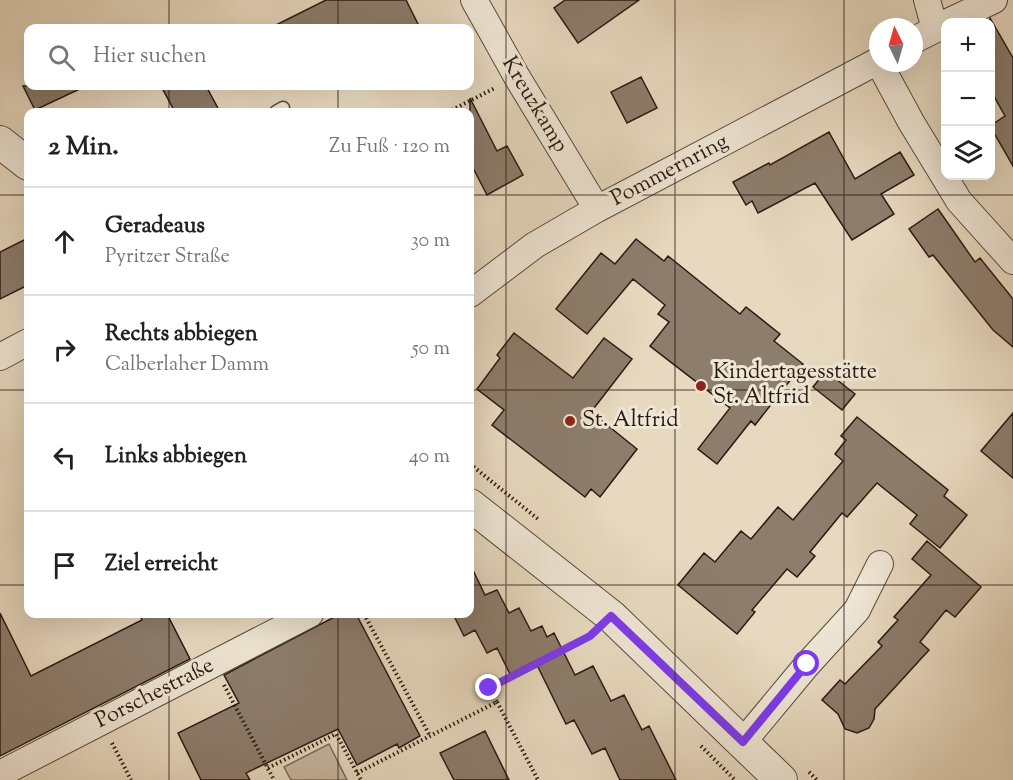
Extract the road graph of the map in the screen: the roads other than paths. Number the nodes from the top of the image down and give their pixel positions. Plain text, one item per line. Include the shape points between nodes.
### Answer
1 (474, 0) edge
2 (927, 0) edge
3 (994, 0) edge
4 (936, 29) edge
5 (869, 67) edge
6 (884, 72) edge
7 (0, 142) edge
8 (24, 161) edge
9 (597, 209) junction
10 (1013, 261) edge
11 (474, 291) edge
12 (24, 344) edge
13 (0, 357) edge
14 (474, 508) edge
15 (880, 564) dead end
16 (302, 618) edge
17 (743, 742) junction
18 (0, 774) edge
19 (781, 780) edge

1 - 9 street, Kreuzkamp
2 - 4 street
3 - 4 street
5 - 9 street, Pommernring via 655,186
6 - 10 street via 959,201
7 - 8 street
9 - 11 street, Pommernring via 535,244
12 - 13 street
14 - 17 street via 611,616
15 - 17 street via 857,610
16 - 18 street, Porschestraße
17 - 19 street

